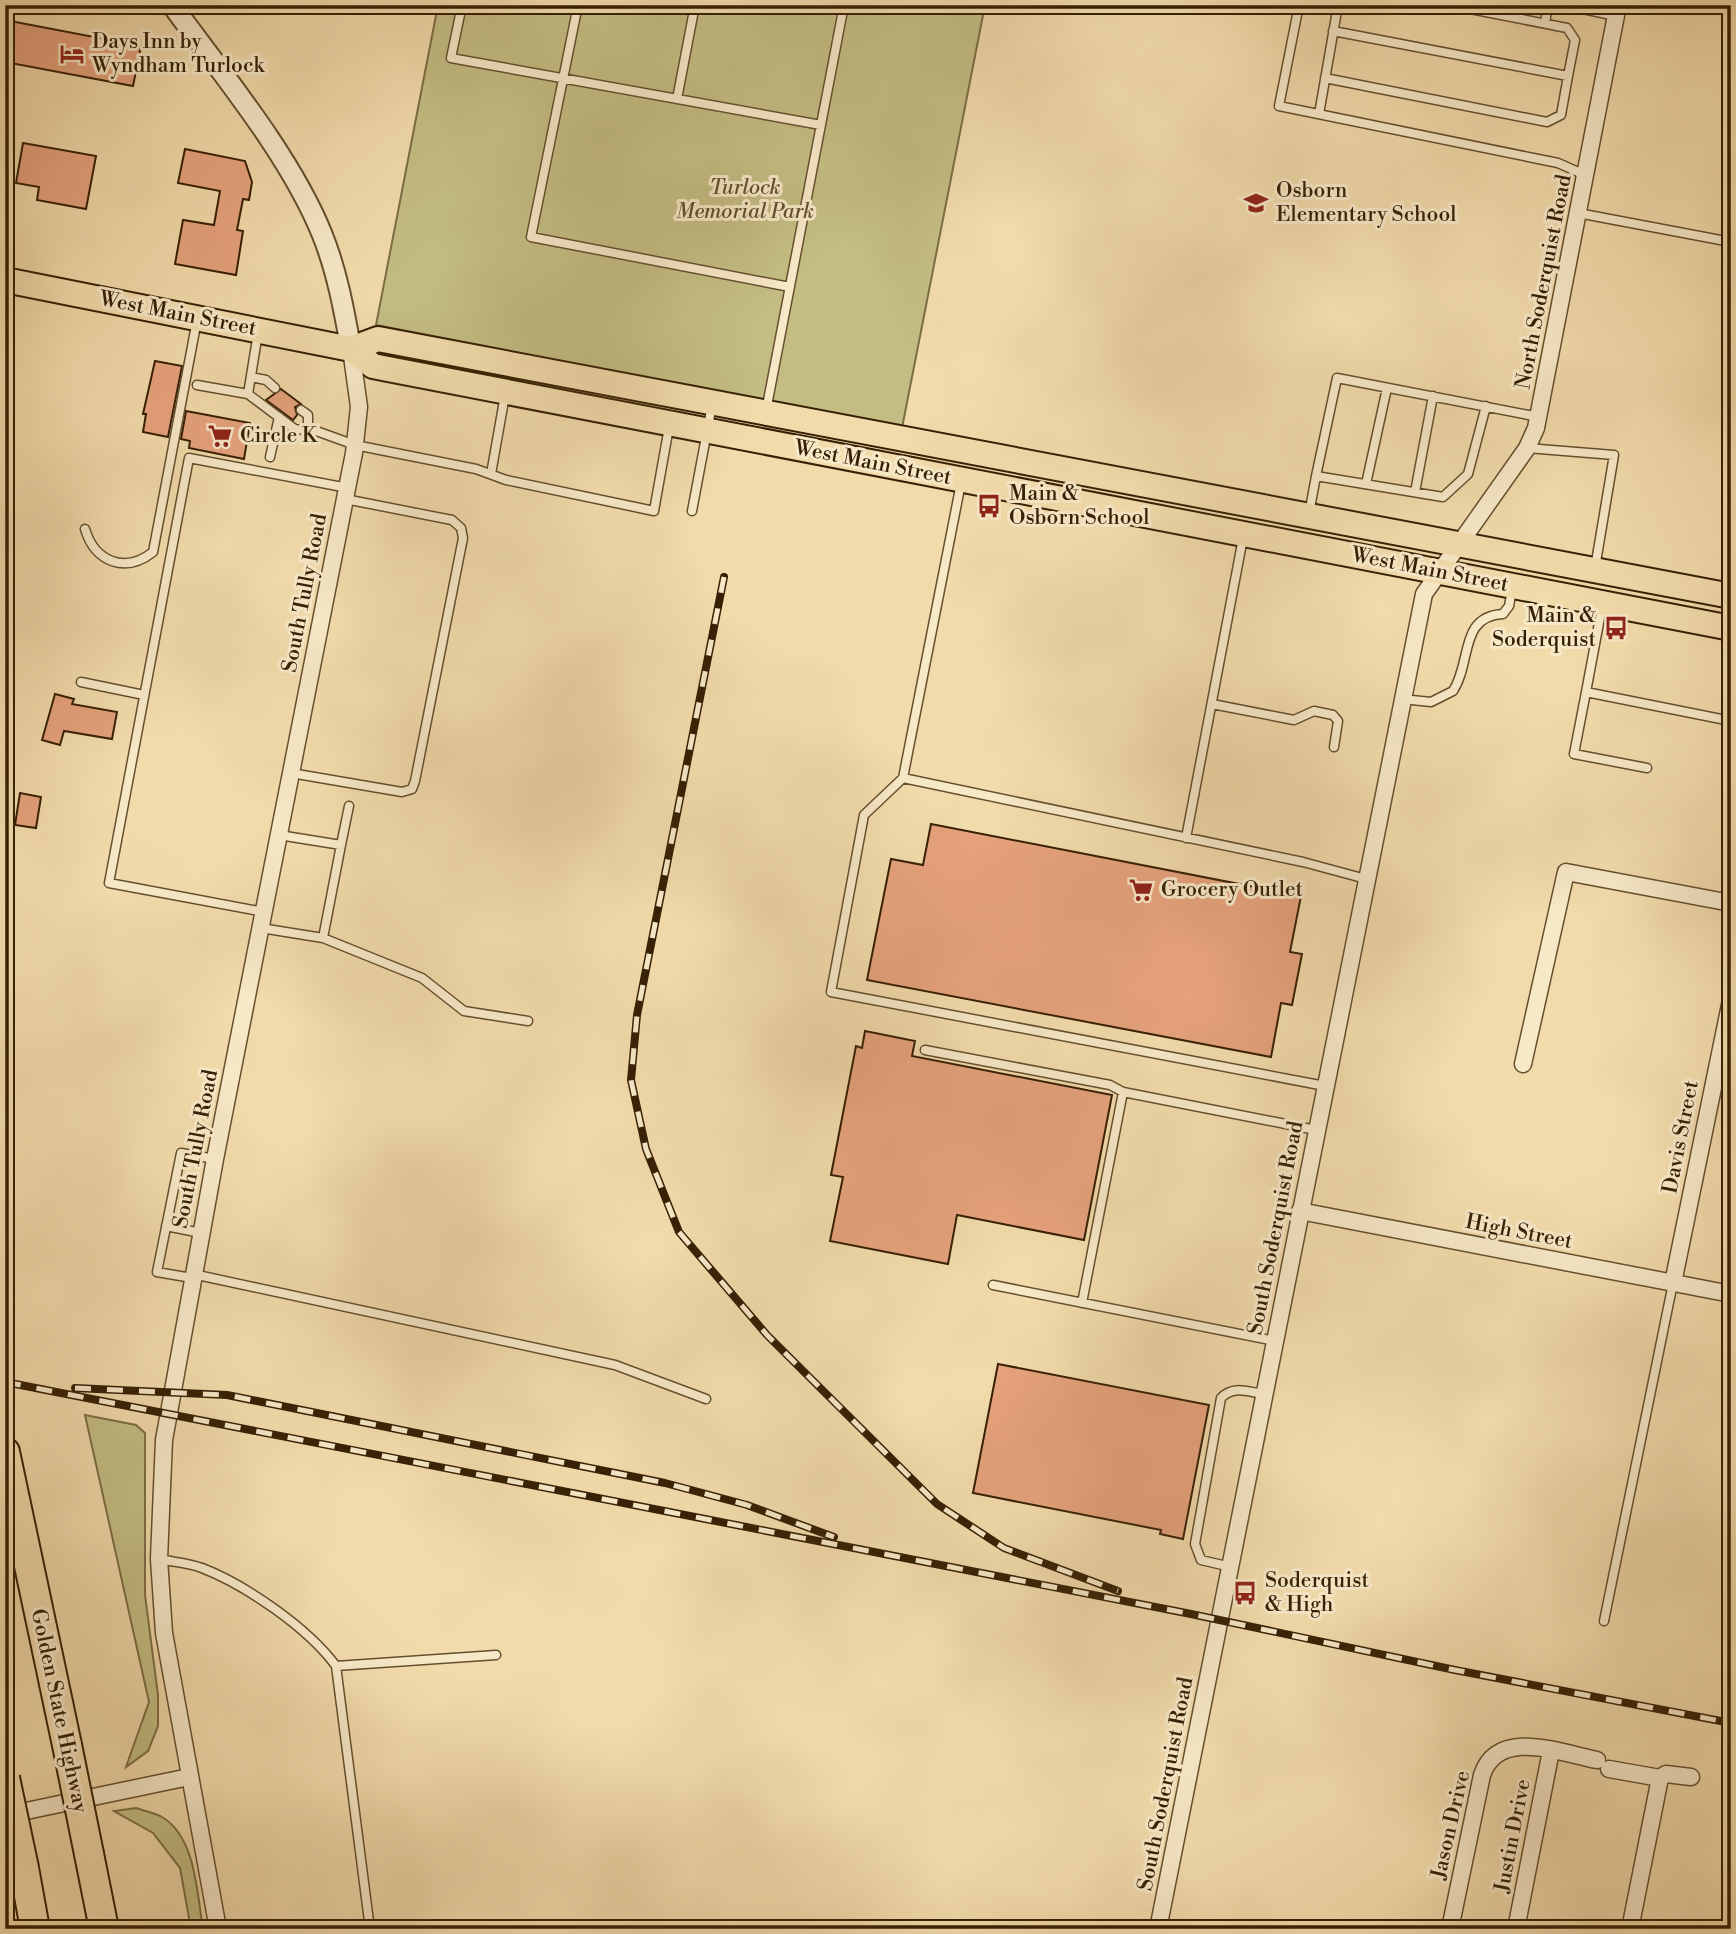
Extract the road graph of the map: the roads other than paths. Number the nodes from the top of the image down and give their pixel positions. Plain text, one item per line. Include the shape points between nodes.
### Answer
1 (172, 5) edge
2 (462, 5) edge
3 (578, 5) edge
4 (695, 5) edge
5 (844, 5) edge
6 (1298, 5) edge
7 (1338, 5) edge
8 (1450, 5) edge
9 (1548, 5) edge
10 (1564, 5) edge
11 (1617, 10) edge
12 (1545, 23) junction
13 (1334, 31) junction
14 (1568, 76) junction
15 (563, 78) junction
16 (1325, 78) junction
17 (677, 99) junction
18 (1319, 114) junction
19 (821, 125) junction
20 (1585, 175) junction
21 (1578, 213) junction
22 (1731, 242) edge
23 (5, 281) edge
24 (790, 287) junction
25 (197, 318) junction
26 (259, 331) junction
27 (351, 349) junction
28 (251, 377) junction
29 (197, 385) dead end
30 (275, 388) dead end
31 (1387, 388) junction
32 (506, 392) junction
33 (248, 394) junction
34 (1433, 396) junction
35 (713, 402) junction
36 (1486, 406) junction
37 (301, 410) dead end
38 (766, 412) junction
39 (279, 417) junction
40 (1539, 417) junction
41 (670, 424) junction
42 (309, 428) junction
43 (707, 431) junction
44 (355, 445) junction
45 (1527, 448) junction
46 (270, 457) dead end
47 (491, 474) junction
48 (1316, 476) junction
49 (961, 480) junction
50 (1366, 484) junction
51 (1415, 492) junction
52 (346, 494) junction
53 (692, 511) dead end
54 (1309, 517) junction
55 (85, 529) dead end
56 (1244, 536) junction
57 (1460, 546) junction
58 (1594, 571) junction
59 (1441, 572) junction
60 (1513, 586) junction
61 (1731, 596) edge
62 (1603, 604) junction
63 (1731, 628) edge
64 (81, 682) dead end
65 (1586, 692) junction
66 (144, 695) junction
67 (1402, 699) junction
68 (1212, 704) junction
69 (1731, 721) edge
70 (1334, 747) dead end
71 (1647, 768) dead end
72 (291, 773) junction
73 (903, 778) junction
74 (349, 806) dead end
75 (279, 835) junction
76 (1186, 838) junction
77 (341, 845) junction
78 (1366, 879) junction
79 (1731, 903) edge
80 (263, 920) junction
81 (323, 938) junction
82 (1731, 1000) edge
83 (528, 1021) dead end
84 (925, 1050) dead end
85 (1523, 1064) dead end
86 (1325, 1086) junction
87 (1124, 1092) junction
88 (1316, 1130) junction
89 (215, 1159) junction
90 (1300, 1210) junction
91 (166, 1226) junction
92 (201, 1233) junction
93 (192, 1276) junction
94 (1673, 1283) junction
95 (992, 1286) dead end
96 (1731, 1294) edge
97 (1082, 1303) junction
98 (1275, 1341) junction
99 (1264, 1394) junction
100 (706, 1399) dead end
101 (5, 1452) edge
102 (159, 1559) junction
103 (1231, 1567) junction
104 (1604, 1621) dead end
105 (496, 1655) dead end
106 (336, 1666) junction
107 (1552, 1751) junction
108 (190, 1777) junction
109 (1691, 1777) dead end
110 (5, 1778) edge
111 (1660, 1778) junction
112 (5, 1815) edge
113 (36, 1929) edge
114 (104, 1929) edge
115 (218, 1929) edge
116 (370, 1929) edge
117 (1158, 1929) edge
118 (1450, 1929) edge
119 (1516, 1929) edge
120 (1630, 1929) edge

1 - 27 street via 304,197 327,250
2 - 15 lane via 451,58
3 - 15 lane
4 - 17 lane
5 - 19 lane
6 - 18 lane via 1279,106
7 - 13 lane
8 - 12 lane
9 - 12 lane
10 - 11 lane
11 - 20 street, North Soderquist Road
12 - 14 lane via 1567,28 1575,40
13 - 14 lane
13 - 16 lane
14 - 16 lane via 1560,115 1547,121
15 - 17 lane
15 - 24 lane via 531,237
16 - 18 lane
17 - 19 lane
18 - 20 lane via 1558,163
19 - 24 lane
20 - 21 street, North Soderquist Road
21 - 22 lane
21 - 40 street, North Soderquist Road
23 - 25 main road, West Main Street
24 - 38 lane
25 - 26 main road, West Main Street
25 - 55 lane via 153,552 142,562 103,558 90,546
26 - 27 main road, West Main Street
26 - 28 lane
27 - 32 main road, West Main Street via 373,366
27 - 35 main road, West Main Street via 378,339
27 - 44 street, South Tully Road via 359,407
28 - 30 lane via 266,380
28 - 33 lane
29 - 33 lane
31 - 34 lane
31 - 48 lane via 1337,378
31 - 50 lane
32 - 41 main road, West Main Street
32 - 47 lane
33 - 39 lane
34 - 36 lane
34 - 51 lane
35 - 38 main road, West Main Street
35 - 43 lane
36 - 40 lane
36 - 51 lane via 1468,474 1443,497
37 - 42 lane via 308,415
38 - 54 main road, West Main Street
39 - 42 lane via 296,430
39 - 46 lane
40 - 45 street, North Soderquist Road
41 - 43 main road, West Main Street
41 - 47 lane via 654,511
42 - 44 lane
43 - 49 main road, West Main Street
43 - 53 lane
44 - 47 lane
44 - 52 street, South Tully Road
45 - 57 street, North Soderquist Road
45 - 58 lane via 1614,455
48 - 50 lane
48 - 54 lane
49 - 56 main road, West Main Street
49 - 73 lane
50 - 51 lane
52 - 66 lane via 189,458
52 - 72 street, South Tully Road
52 - 72 lane via 452,520 461,528 463,538 412,789 402,792
54 - 57 main road, West Main Street
56 - 59 main road, West Main Street
56 - 68 lane
57 - 58 main road, West Main Street
57 - 59 street, South Soderquist Road
58 - 61 main road, West Main Street
59 - 60 main road, West Main Street
59 - 67 street, South Soderquist Road via 1424,594
60 - 62 main road, West Main Street
60 - 67 lane via 1506,611 1475,624 1453,691 1431,702
62 - 63 main road, West Main Street
62 - 65 lane
64 - 66 lane
65 - 69 lane
65 - 71 lane via 1574,754
66 - 80 lane via 108,883
67 - 78 street, South Soderquist Road
68 - 70 lane via 1294,720 1314,711 1333,715 1338,721
68 - 76 lane
72 - 75 street, South Tully Road
73 - 76 lane
73 - 86 lane via 864,815 831,992
74 - 77 lane
75 - 77 lane
75 - 80 street, South Tully Road
76 - 78 lane
77 - 81 lane
78 - 86 street, South Soderquist Road
79 - 85 street via 1566,872
80 - 81 lane
80 - 89 street, South Tully Road
81 - 83 lane via 422,978 464,1011
82 - 94 street, Davis Street
84 - 87 lane via 1110,1085
86 - 88 street, South Soderquist Road
87 - 88 lane
87 - 97 lane
88 - 90 street, South Soderquist Road
89 - 91 lane via 181,1153
89 - 92 street, South Tully Road
90 - 94 street, High Street
90 - 98 street, South Soderquist Road
91 - 92 lane
91 - 93 lane via 157,1272
92 - 93 street, South Tully Road
93 - 100 lane via 615,1365
93 - 102 street, South Tully Road via 164,1440
94 - 96 street, High Street
94 - 104 lane
95 - 97 lane
97 - 98 lane
98 - 99 street, South Soderquist Road
99 - 103 street, South Soderquist Road
99 - 103 lane via 1236,1390 1221,1398 1195,1544 1201,1560
101 - 114 highway, Golden State Highway, bridge
102 - 106 lane via 200,1567 236,1584 321,1645
102 - 108 street, South Tully Road via 164,1633
103 - 117 street, South Soderquist Road
105 - 106 lane
106 - 116 lane
107 - 111 street, Jason Drive
107 - 118 street, Jason Drive via 1514,1747 1494,1756 1484,1768
107 - 119 street, Justin Drive
108 - 112 street
108 - 115 street, South Tully Road
109 - 111 street, Jason Drive via 1665,1773
110 - 113 highway, bridge
111 - 120 street

